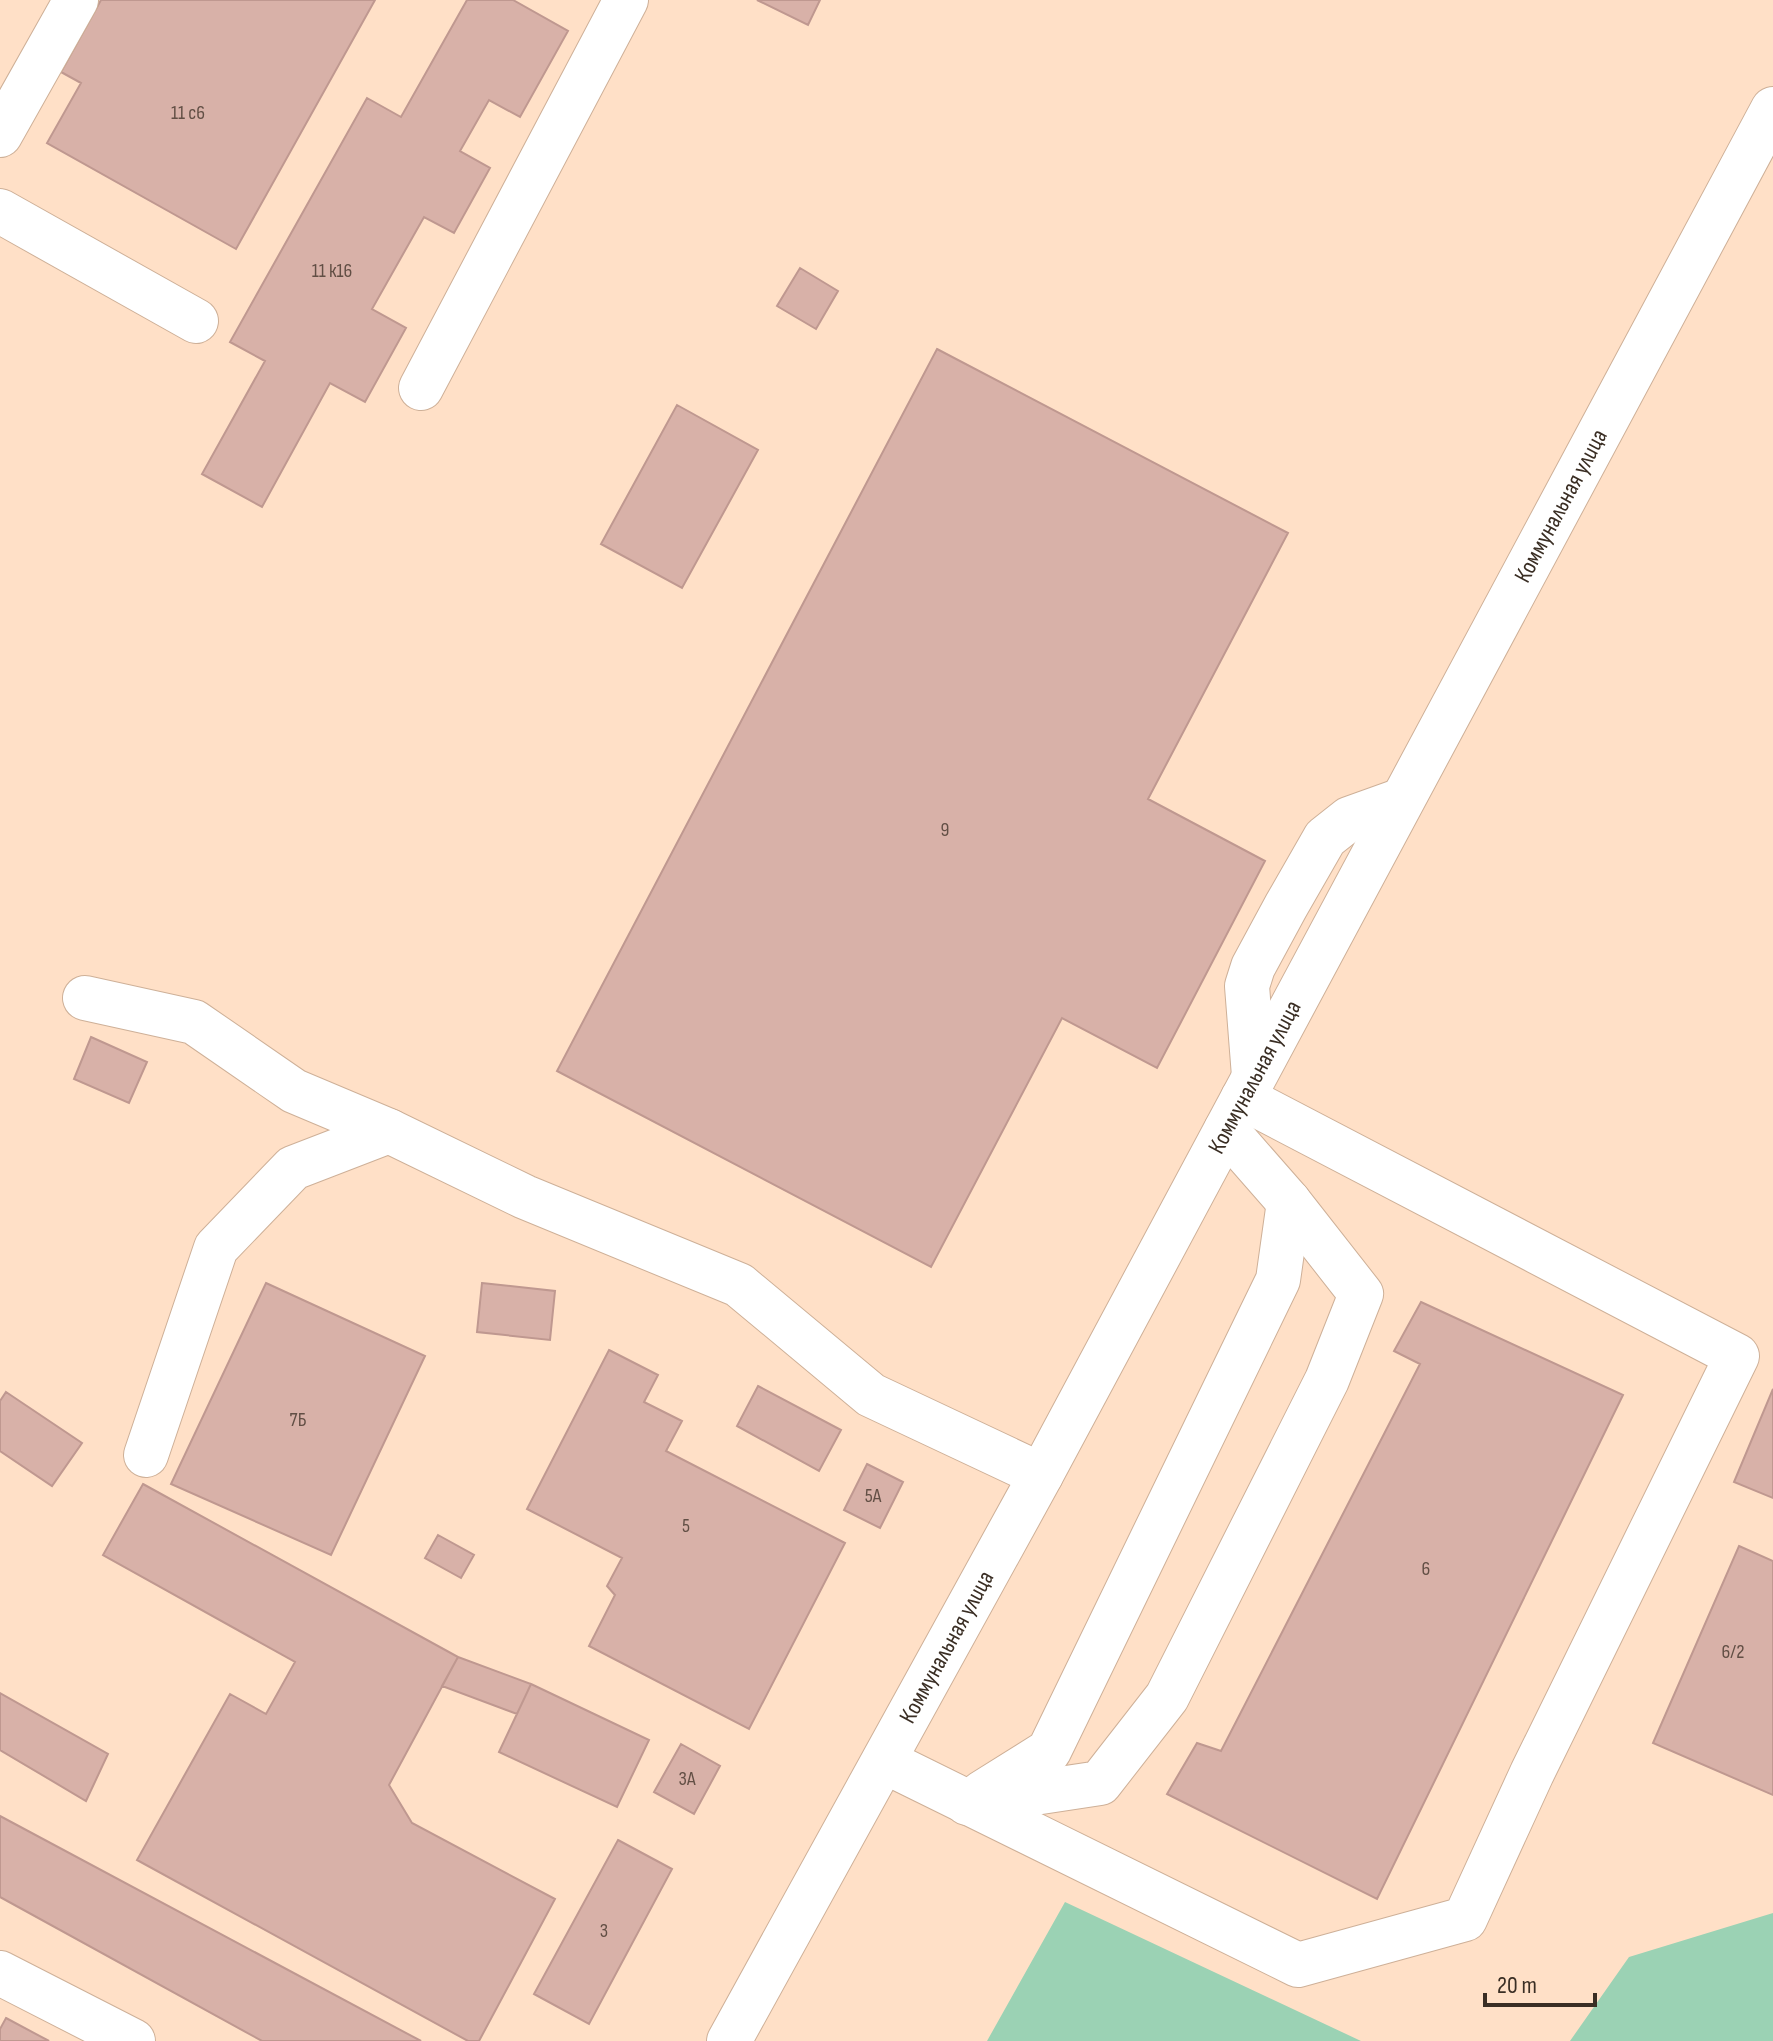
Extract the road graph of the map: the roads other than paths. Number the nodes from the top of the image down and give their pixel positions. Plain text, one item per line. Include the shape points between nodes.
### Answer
1 (76, 0) edge
2 (626, 0) edge
3 (1773, 109) edge
4 (0, 135) edge
5 (0, 211) edge
6 (196, 321) dead end
7 (421, 388) dead end
8 (85, 998) dead end
9 (1241, 1101) junction
10 (389, 1131) junction
11 (1289, 1202) junction
12 (146, 1455) dead end
13 (1041, 1475) junction
14 (884, 1761) junction
15 (967, 1803) junction
16 (0, 1973) edge
17 (133, 2041) edge
18 (729, 2041) edge

1 - 4 street
2 - 7 street
3 - 9 street, Коммунальная улица
5 - 6 street
8 - 10 street via 194,1022 294,1091
9 - 11 street
9 - 13 street, Коммунальная улица
9 - 15 street via 1737,1356 1465,1919 1298,1965
10 - 12 street via 293,1168 216,1248
10 - 13 street via 525,1197 739,1285 871,1395
11 - 15 street via 1278,1280 1049,1751
11 - 15 street via 1361,1294 1327,1380 1167,1697 1100,1783
13 - 14 street, Коммунальная улица
14 - 15 street
14 - 18 street, Коммунальная улица
16 - 17 street

